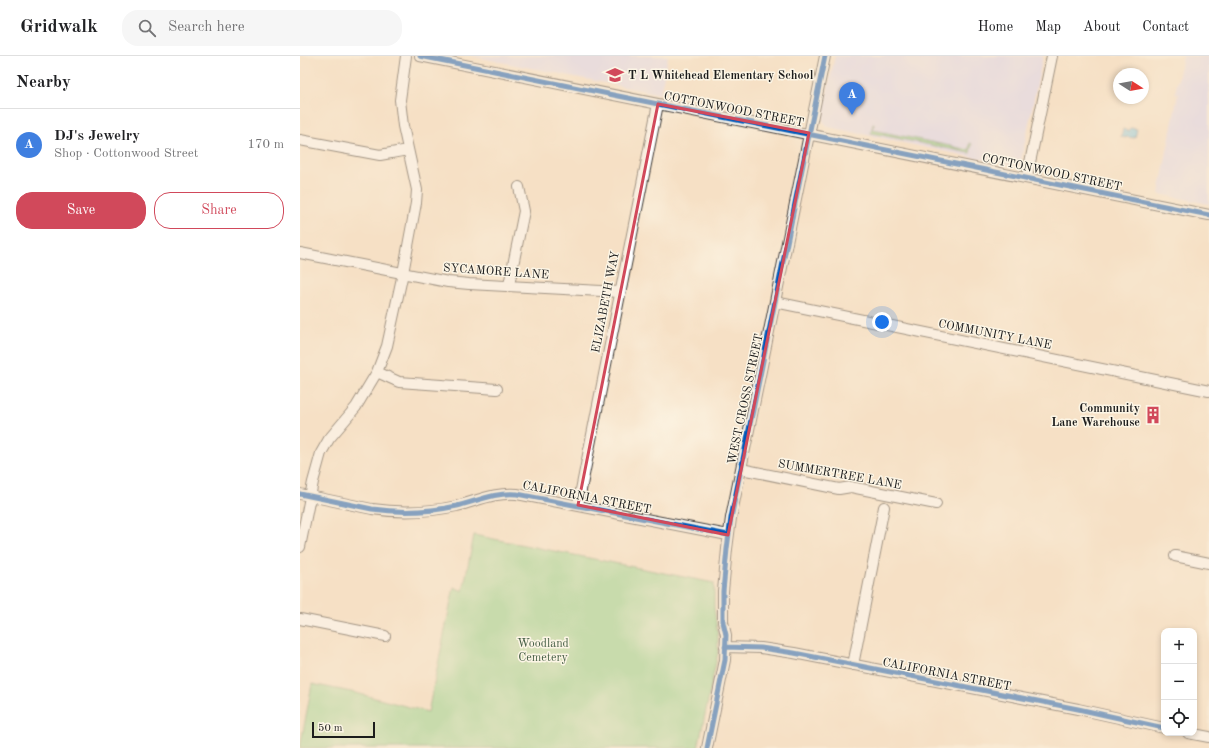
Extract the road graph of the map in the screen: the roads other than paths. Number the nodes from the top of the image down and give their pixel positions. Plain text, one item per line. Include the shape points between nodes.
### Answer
1 (406, 56) edge
2 (420, 56) edge
3 (825, 56) edge
4 (1052, 56) edge
5 (658, 104) junction
6 (809, 133) junction
7 (300, 140) edge
8 (408, 150) junction
9 (1027, 177) junction
10 (519, 187) dead end
11 (1209, 214) edge
12 (300, 253) edge
13 (403, 273) junction
14 (509, 286) junction
15 (620, 292) junction
16 (775, 302) junction
17 (377, 372) junction
18 (497, 389) dead end
19 (1209, 391) edge
20 (741, 469) junction
21 (305, 495) edge
22 (936, 504) dead end
23 (578, 505) junction
24 (884, 507) dead end
25 (728, 535) junction
26 (300, 547) edge
27 (1175, 556) dead end
28 (1209, 563) edge
29 (300, 619) edge
30 (384, 636) dead end
31 (725, 647) junction
32 (853, 665) junction
33 (1161, 727) edge
34 (1197, 735) edge
35 (1209, 737) edge
36 (707, 748) edge

1 - 8 street via 400,100 402,126
2 - 5 street, COTTONWOOD STREET
3 - 6 street, WEST CROSS STREET
4 - 9 street
5 - 6 street, COTTONWOOD STREET
5 - 15 street, ELIZABETH WAY
6 - 9 street, COTTONWOOD STREET
6 - 16 street, WEST CROSS STREET
7 - 8 street via 380,155
8 - 13 street via 416,203
9 - 11 street, COTTONWOOD STREET
10 - 14 street via 524,211
12 - 13 street, SYCAMORE LANE
13 - 14 street, SYCAMORE LANE via 448,282
13 - 17 street via 386,346
14 - 15 street, SYCAMORE LANE
15 - 23 street, ELIZABETH WAY
16 - 19 street, COMMUNITY LANE
16 - 20 street, WEST CROSS STREET
17 - 18 street via 399,382
17 - 21 street via 356,407 329,439
20 - 22 street, SUMMERTREE LANE via 839,489 851,487
20 - 25 street, WEST CROSS STREET
21 - 23 street, CALIFORNIA STREET via 372,509 413,512 442,509 492,495 509,493
21 - 26 street
23 - 25 street, CALIFORNIA STREET
24 - 32 street
25 - 31 street, WEST CROSS STREET via 722,608
27 - 28 street
29 - 30 street
31 - 32 street, CALIFORNIA STREET via 776,650
31 - 36 street, WEST CROSS STREET via 725,660
32 - 33 street, CALIFORNIA STREET
34 - 35 street

